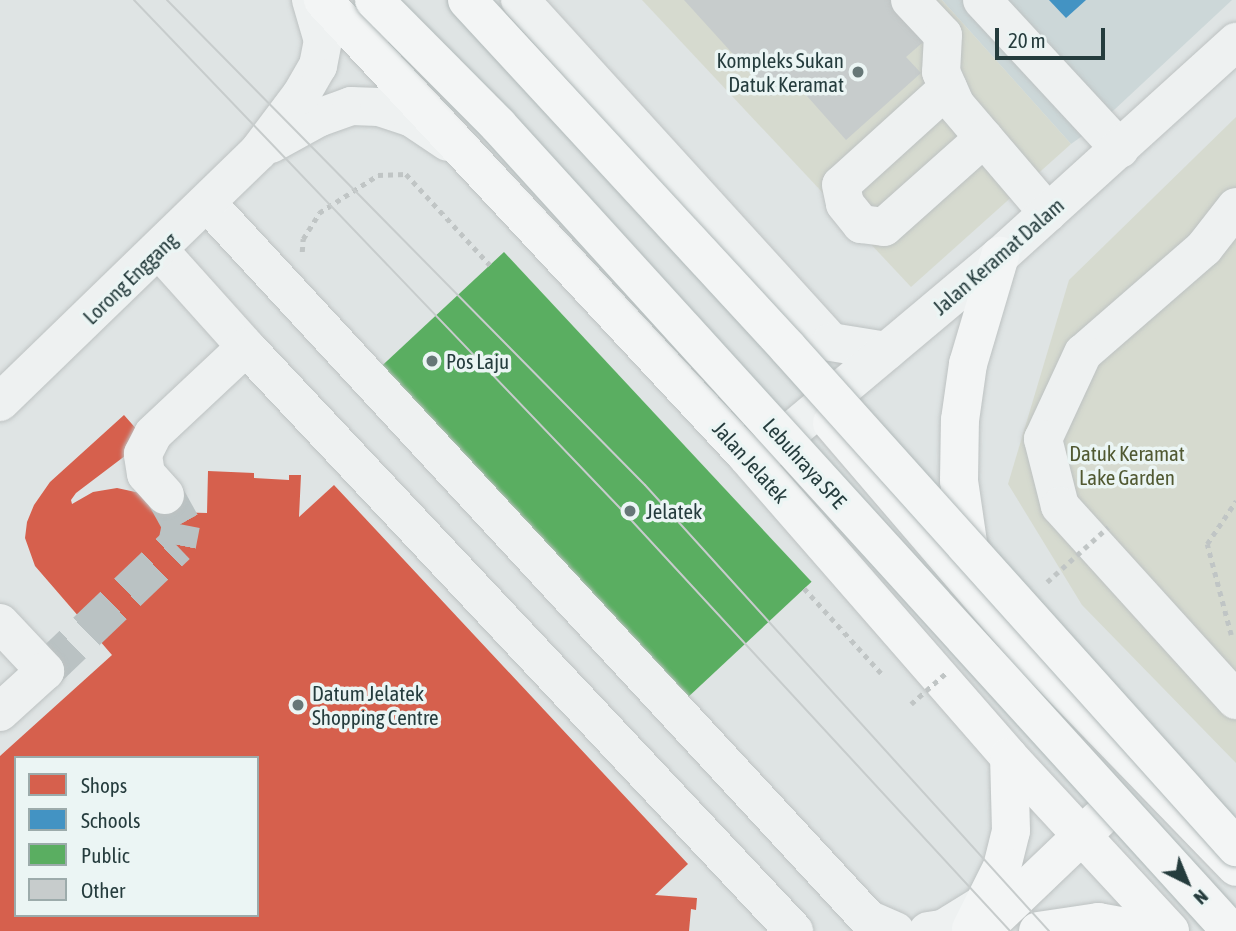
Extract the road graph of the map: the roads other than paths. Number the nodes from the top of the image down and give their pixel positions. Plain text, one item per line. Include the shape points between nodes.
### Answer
1 (311, 0) edge
2 (323, 0) edge
3 (374, 0) edge
4 (451, 0) edge
5 (467, 0) edge
6 (520, 0) edge
7 (910, 0) edge
8 (982, 0) edge
9 (1236, 42) edge
10 (948, 88) junction
11 (984, 138) junction
12 (1121, 149) junction
13 (258, 152) junction
14 (467, 155) junction
15 (208, 204) junction
16 (1236, 207) edge
17 (1048, 213) junction
18 (159, 250) junction
19 (1000, 256) junction
20 (246, 347) junction
21 (886, 351) junction
22 (0, 402) edge
23 (819, 408) junction
24 (753, 464) junction
25 (165, 495) tunnel mouth
26 (978, 596) junction
27 (0, 623) edge
28 (1236, 700) edge
29 (0, 712) edge
30 (1094, 718) junction
31 (1009, 757) junction
32 (1082, 836) junction
33 (1232, 849) edge
34 (979, 922) edge
35 (794, 931) edge
36 (895, 931) edge
37 (928, 931) edge
38 (1038, 931) edge
39 (1147, 931) edge
40 (1170, 931) edge
41 (1231, 931) edge

1 - 13 street, Lorong Enggang via 323,41 317,66
2 - 14 main road, Jalan Jelatek
3 - 41 main road, Lebuhraya SPE, bridge via 498,125
4 - 23 main road
5 - 33 main road, bridge via 788,348
6 - 21 street via 831,342
7 - 10 street via 943,36 941,72
8 - 12 street
9 - 12 street, Jalan Keramat Dalam
10 - 11 street via 955,104
10 - 11 street via 841,185 845,204 862,224 884,227
11 - 17 street
12 - 17 street, Jalan Keramat Dalam
13 - 14 street, Lorong Enggang via 318,118 351,106 379,107 412,118
13 - 15 street, Lorong Enggang
14 - 24 main road, Jalan Jelatek
15 - 18 street, Lorong Enggang
15 - 36 street via 868,919
16 - 28 street via 1204,247 1083,353 1043,439 1060,506
17 - 19 street, Jalan Keramat Dalam
18 - 20 street
18 - 22 street, Lorong Enggang
19 - 21 street, Jalan Keramat Dalam
19 - 26 main road via 968,364 960,420 960,494
20 - 25 street via 153,434 143,454 146,474
20 - 35 street
21 - 23 street, Jalan Keramat Dalam
23 - 24 street, Jalan Keramat Dalam
23 - 26 main road
24 - 31 main road, Jalan Jelatek
26 - 30 main road
27 - 29 street via 45,671
30 - 32 main road via 1108,754 1112,781 1098,821
30 - 33 main road
31 - 32 main road, Jalan Jelatek
31 - 34 main road via 1011,831
32 - 34 main road
32 - 40 main road, Jalan Jelatek
34 - 37 street
38 - 39 main road via 1098,922

